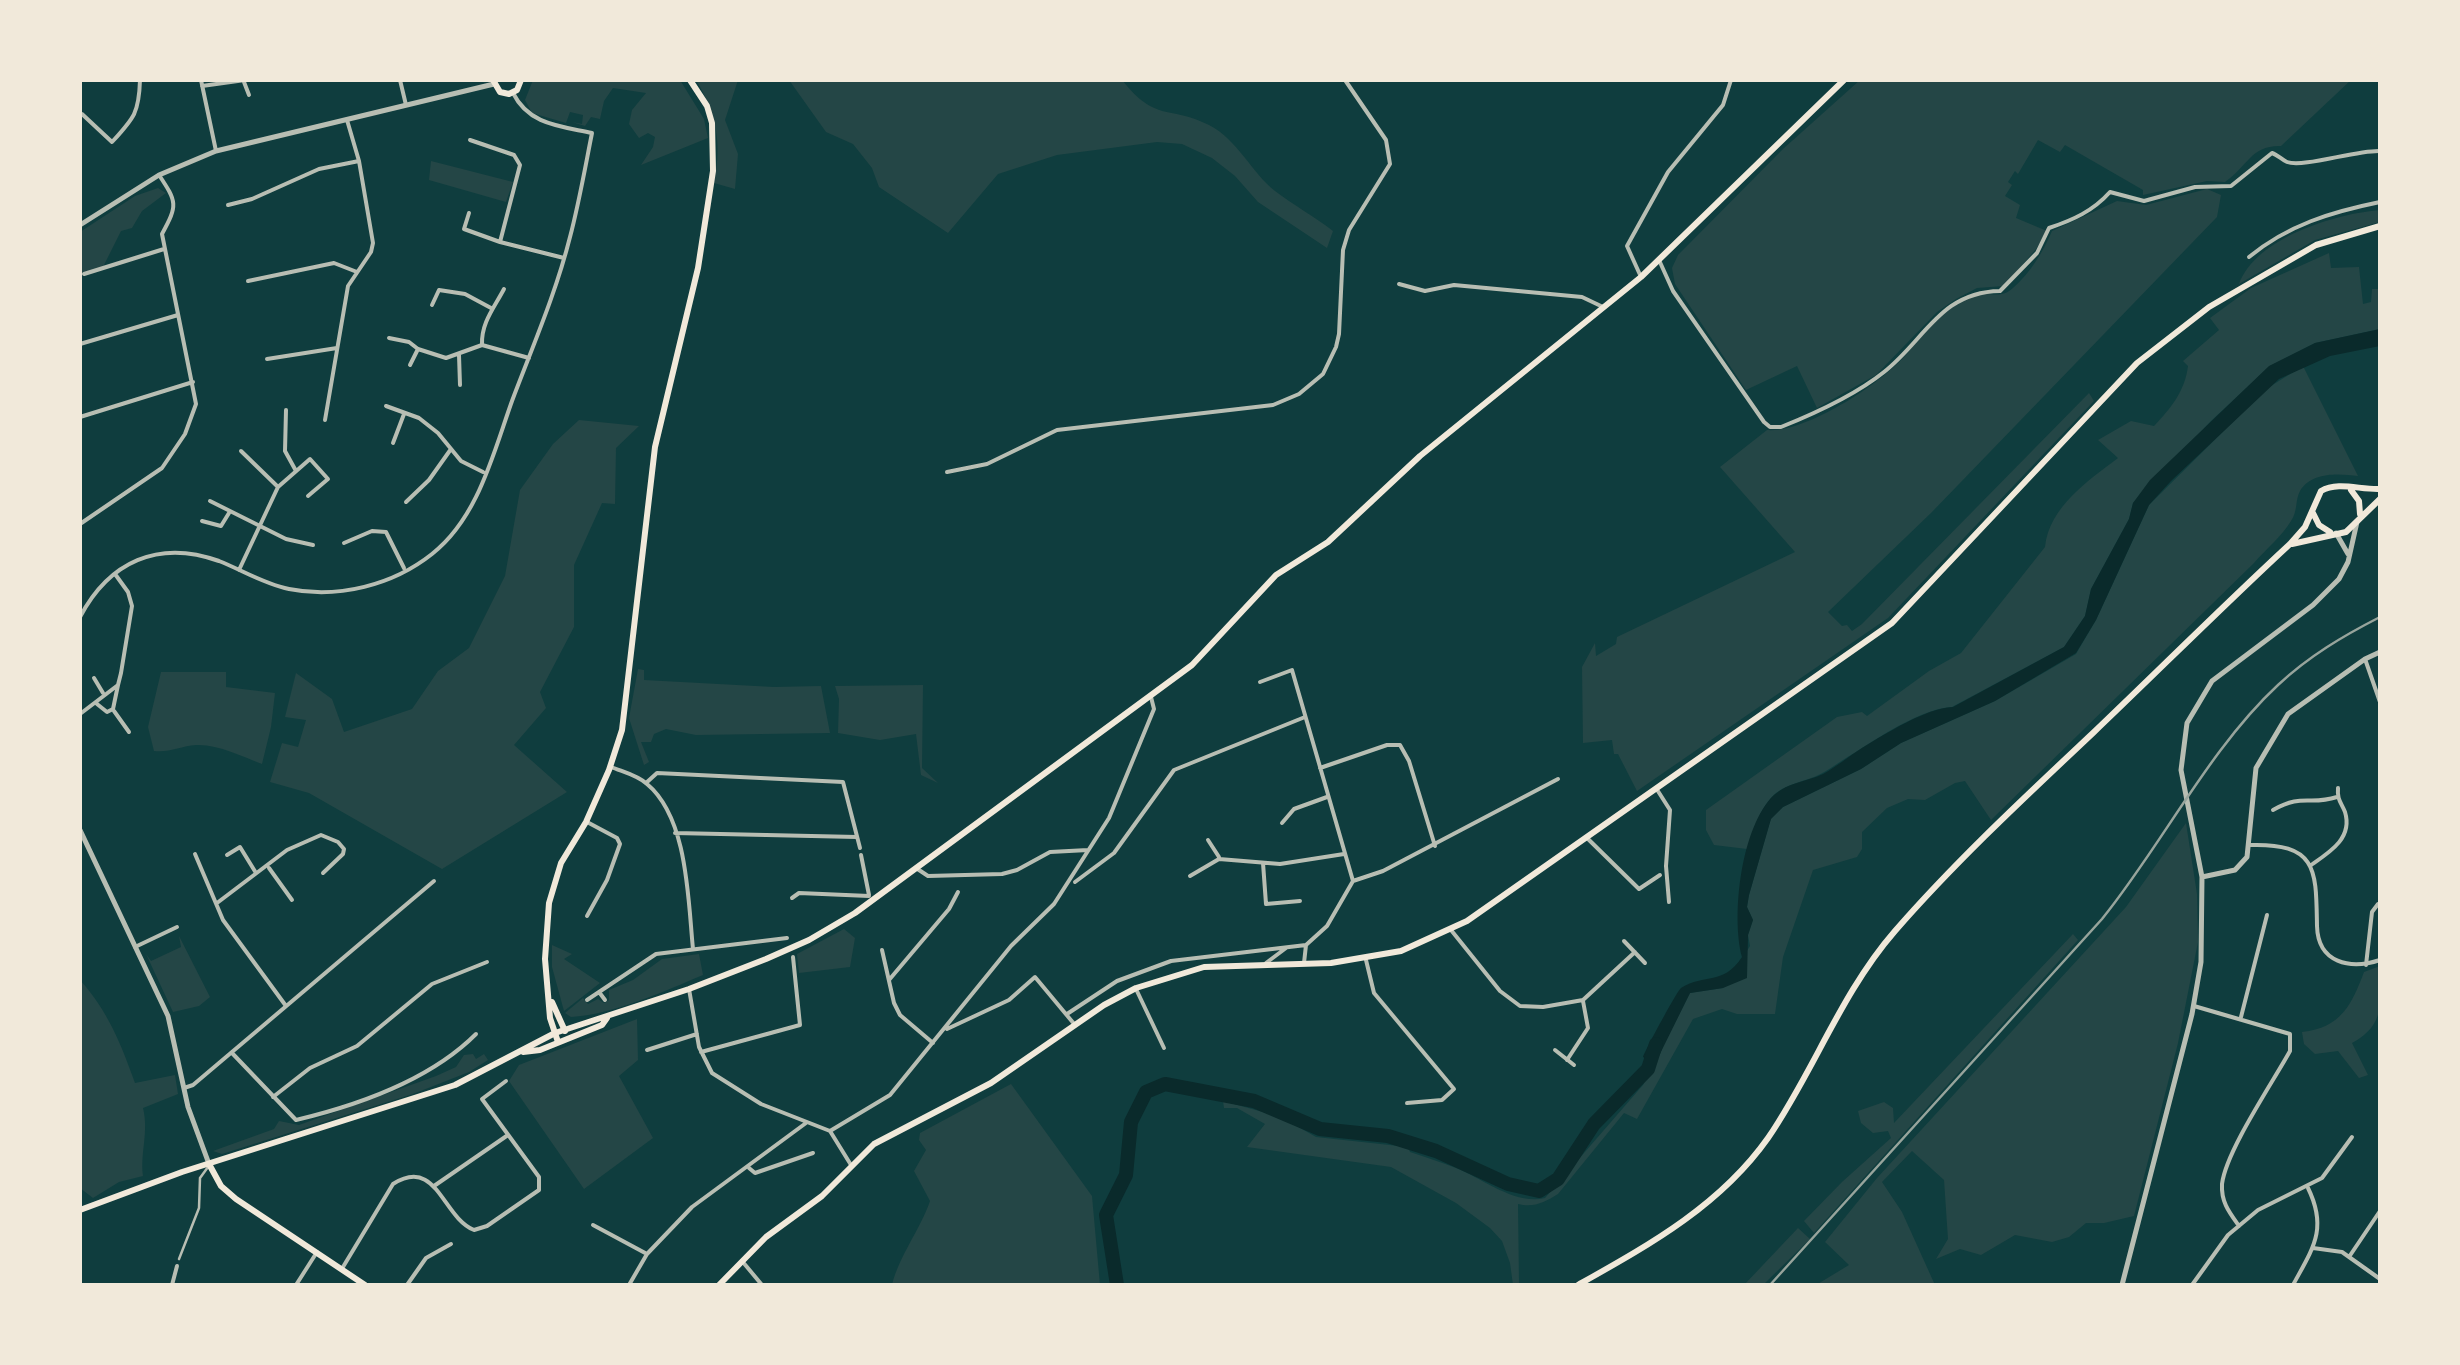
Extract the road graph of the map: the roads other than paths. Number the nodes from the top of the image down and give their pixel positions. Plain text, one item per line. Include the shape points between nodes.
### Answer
1 (140, 80) edge
2 (400, 80) edge
3 (521, 80) edge
4 (690, 80) edge
5 (1345, 80) edge
6 (1731, 80) edge
7 (1844, 80) edge
8 (245, 81) edge
9 (494, 82) edge
10 (202, 83) edge
11 (513, 92) junction
12 (249, 95) dead end
13 (406, 106) junction
14 (82, 114) edge
15 (347, 120) junction
16 (470, 140) dead end
17 (216, 151) junction
18 (2380, 152) edge
19 (359, 161) junction
20 (159, 175) junction
21 (2380, 202) edge
22 (228, 205) dead end
23 (469, 213) dead end
24 (80, 225) edge
25 (2380, 226) edge
26 (500, 242) junction
27 (164, 250) junction
28 (2249, 256) dead end
29 (564, 258) junction
30 (1659, 260) junction
31 (357, 272) junction
32 (84, 274) dead end
33 (1641, 277) junction
34 (248, 281) dead end
35 (1399, 284) dead end
36 (504, 289) dead end
37 (432, 305) dead end
38 (1603, 306) junction
39 (491, 308) junction
40 (178, 315) junction
41 (389, 338) dead end
42 (80, 344) edge
43 (482, 346) junction
44 (337, 348) junction
45 (418, 349) junction
46 (459, 354) junction
47 (529, 358) junction
48 (267, 359) dead end
49 (410, 365) dead end
50 (193, 382) junction
51 (460, 385) dead end
52 (386, 406) dead end
53 (286, 410) dead end
54 (405, 413) junction
55 (80, 417) edge
56 (325, 420) dead end
57 (393, 442) dead end
58 (451, 449) junction
59 (240, 451) dead end
60 (296, 472) junction
61 (946, 472) dead end
62 (486, 473) junction
63 (278, 487) junction
64 (2380, 488) edge
65 (2350, 489) junction
66 (308, 496) dead end
67 (2380, 499) edge
68 (210, 501) dead end
69 (406, 502) dead end
70 (2313, 511) junction
71 (230, 512) junction
72 (2359, 519) junction
73 (202, 521) dead end
74 (80, 524) edge
75 (260, 527) junction
76 (2334, 533) junction
77 (344, 543) dead end
78 (2290, 544) junction
79 (313, 545) dead end
80 (2348, 562) junction
81 (239, 570) junction
82 (405, 570) junction
83 (114, 573) junction
84 (80, 618) edge
85 (2380, 652) edge
86 (2365, 658) junction
87 (121, 673) junction
88 (132, 676) dead end
89 (94, 678) dead end
90 (1260, 682) dead end
91 (118, 685) junction
92 (104, 692) junction
93 (1151, 697) junction
94 (2380, 702) edge
95 (96, 703) junction
96 (113, 709) junction
97 (80, 714) edge
98 (1306, 717) junction
99 (129, 732) dead end
100 (610, 766) junction
101 (1320, 768) junction
102 (1558, 780) dead end
103 (646, 782) junction
104 (1656, 788) junction
105 (2338, 788) dead end
106 (1327, 797) junction
107 (2337, 797) junction
108 (2273, 810) dead end
109 (586, 822) junction
110 (1282, 823) dead end
111 (80, 830) edge
112 (675, 833) junction
113 (857, 838) junction
114 (1586, 838) junction
115 (1208, 840) dead end
116 (2250, 845) junction
117 (1434, 846) junction
118 (860, 848) dead end
119 (1090, 850) junction
120 (195, 854) dead end
121 (1344, 854) junction
122 (227, 855) dead end
123 (861, 856) dead end
124 (1219, 858) junction
125 (1263, 861) junction
126 (268, 866) junction
127 (2310, 866) junction
128 (916, 868) junction
129 (323, 873) dead end
130 (257, 874) junction
131 (1660, 875) dead end
132 (1190, 876) dead end
133 (2202, 877) junction
134 (434, 881) dead end
135 (1354, 881) junction
136 (1075, 882) dead end
137 (958, 892) dead end
138 (792, 898) dead end
139 (871, 898) junction
140 (292, 900) dead end
141 (1300, 901) dead end
142 (1670, 902) dead end
143 (217, 904) junction
144 (2378, 904) edge
145 (2267, 915) dead end
146 (588, 916) dead end
147 (177, 927) dead end
148 (1452, 930) junction
149 (787, 938) dead end
150 (1624, 940) dead end
151 (1306, 945) junction
152 (1290, 946) junction
153 (135, 947) junction
154 (693, 949) junction
155 (882, 950) dead end
156 (1635, 952) junction
157 (793, 956) dead end
158 (1366, 958) junction
159 (2380, 960) edge
160 (487, 962) dead end
161 (1266, 963) junction
162 (1304, 963) junction
163 (1645, 963) dead end
164 (2366, 964) junction
165 (889, 980) junction
166 (1136, 988) junction
167 (689, 989) junction
168 (600, 992) junction
169 (551, 1000) junction
170 (588, 1000) dead end
171 (605, 1000) dead end
172 (1582, 1000) junction
173 (286, 1006) junction
174 (2194, 1006) junction
175 (1067, 1014) junction
176 (608, 1018) junction
177 (2241, 1020) junction
178 (1074, 1024) junction
179 (565, 1029) junction
180 (944, 1030) junction
181 (554, 1033) junction
182 (476, 1034) dead end
183 (697, 1034) junction
184 (569, 1038) junction
185 (558, 1042) junction
186 (934, 1043) junction
187 (1164, 1048) dead end
188 (646, 1050) dead end
189 (1556, 1050) dead end
190 (231, 1052) junction
191 (522, 1052) junction
192 (701, 1052) junction
193 (1567, 1060) junction
194 (1574, 1065) dead end
195 (506, 1081) dead end
196 (184, 1088) junction
197 (272, 1097) junction
198 (1407, 1103) dead end
199 (806, 1123) junction
200 (830, 1132) junction
201 (508, 1135) junction
202 (2352, 1137) dead end
203 (813, 1153) dead end
204 (209, 1164) junction
205 (852, 1166) junction
206 (749, 1168) junction
207 (434, 1186) junction
208 (2307, 1186) junction
209 (80, 1210) edge
210 (2380, 1212) edge
211 (594, 1225) dead end
212 (2239, 1226) junction
213 (451, 1244) dead end
214 (2313, 1248) junction
215 (317, 1252) junction
216 (647, 1254) junction
217 (2349, 1257) junction
218 (742, 1261) junction
219 (178, 1262) joint
220 (342, 1268) junction
221 (2380, 1279) edge
222 (172, 1285) edge
223 (296, 1285) edge
224 (365, 1285) edge
225 (407, 1285) edge
226 (629, 1285) edge
227 (719, 1285) edge
228 (762, 1285) edge
229 (1578, 1285) edge
230 (2122, 1285) edge
231 (2192, 1285) edge
232 (2293, 1285) edge

1 - 14 street via 139,108 112,142
2 - 13 street
3 - 11 main road
4 - 100 main road via 712,123 713,171 656,447 622,730
5 - 61 street via 1386,140 1390,164 1348,230 1340,334 1312,385 1273,405 1057,430 987,464
6 - 33 street via 1723,105 1668,172 1627,246
7 - 30 main road
8 - 10 street
8 - 12 street
9 - 11 main road via 500,92
9 - 13 street
10 - 17 street
11 - 29 street via 539,121 592,133
13 - 15 street
15 - 17 street
15 - 19 street
16 - 26 street via 514,154 520,165
17 - 20 street
18 - 30 street via 2288,163 2272,153 2230,186 2195,186 2144,201 2110,192 2071,222 2049,228 2037,253 2000,291 1954,304 1873,380 1781,427 1764,422
19 - 22 street via 319,168
19 - 31 street via 372,243
20 - 24 street
20 - 27 street via 174,198
21 - 28 street via 2299,223
23 - 26 street via 464,230
25 - 104 main road via 2316,245 2209,308 2151,352 1892,623
26 - 29 street
27 - 32 street
27 - 40 street
29 - 47 street
30 - 33 main road
31 - 34 street via 334,263
31 - 44 street via 348,286
33 - 38 main road
35 - 38 street via 1582,298
36 - 39 street
37 - 39 street via 439,290
38 - 93 main road via 1420,456 1328,542 1276,575 1192,666
39 - 43 street
40 - 42 street
40 - 50 street
41 - 45 street
43 - 46 street
43 - 47 street
44 - 48 street
44 - 56 street
45 - 46 street via 446,358
45 - 49 street
46 - 51 street
47 - 62 street
50 - 55 street
50 - 74 street via 196,404 162,468
52 - 54 street
53 - 60 street via 285,451
54 - 57 street
54 - 58 street
58 - 62 street
58 - 69 street
59 - 63 street
60 - 63 street
60 - 66 street via 310,459 328,479
62 - 82 street via 460,523 433,553
63 - 75 street
64 - 65 main road
65 - 70 main road via 2335,485 2321,491
65 - 72 main road via 2359,500
67 - 72 main road
68 - 71 street
70 - 76 main road via 2319,525
70 - 78 main road
71 - 73 street via 222,526
71 - 75 street
72 - 76 main road
72 - 80 street
75 - 79 street
75 - 81 street
76 - 78 main road
76 - 80 street
77 - 82 street via 386,532
78 - 229 main road via 2015,806 1891,936 1839,1012 1774,1129 1717,1197
80 - 133 street via 2312,605 2212,681 2187,723 2181,770
81 - 82 street via 309,592 358,589
81 - 83 street via 200,556 165,554
83 - 84 street
83 - 87 street via 132,606
85 - 86 street
86 - 94 street
86 - 116 street via 2288,714 2256,768
87 - 88 street
87 - 91 street
89 - 92 street
90 - 98 street via 1292,670
91 - 92 street
91 - 96 street
92 - 95 street
93 - 119 street via 1154,709 1122,790
93 - 128 main road
95 - 96 street
95 - 97 street
96 - 99 street
98 - 101 street
98 - 136 street via 1174,770 1114,852
100 - 103 street
100 - 109 main road
101 - 106 street
101 - 117 street via 1400,745
102 - 117 street
103 - 112 street
103 - 113 street via 657,773 844,782
104 - 114 main road
104 - 142 street via 1670,810
105 - 107 street
106 - 110 street via 1294,809
106 - 121 street
107 - 108 street via 2296,799
107 - 127 street via 2347,832
109 - 146 street via 620,844
109 - 169 main road via 561,863 550,903
111 - 153 street
112 - 113 street
112 - 154 street
113 - 118 street
114 - 131 street via 1639,889
114 - 148 main road
115 - 124 street
116 - 127 street via 2284,848
116 - 133 street via 2235,870
117 - 135 street
119 - 128 street via 1050,852 1002,874 928,876
119 - 180 street via 1054,904
120 - 143 street
121 - 125 street
121 - 135 street
122 - 130 street via 240,847
123 - 139 street
124 - 125 street
124 - 132 street
125 - 141 street via 1266,904
126 - 129 street via 321,835 344,849
126 - 130 street
126 - 140 street
127 - 164 street via 2320,945 2341,964
128 - 139 main road
130 - 143 street
133 - 174 street via 2204,935
134 - 173 street
135 - 151 street via 1328,926
137 - 165 street
138 - 139 street
139 - 167 main road via 809,940
143 - 173 street
144 - 164 street
145 - 177 street
147 - 153 street
148 - 158 main road via 1401,952
148 - 172 street via 1500,992 1520,1006
149 - 154 street
150 - 156 street
151 - 152 street
151 - 162 street
152 - 161 street
152 - 175 street via 1172,960 1117,981
153 - 196 street via 168,1016
154 - 168 street via 656,954
155 - 165 street
156 - 163 street
156 - 172 street
157 - 192 street via 800,1025
158 - 162 main road
158 - 198 street via 1374,993 1454,1090 1442,1100
159 - 164 street
160 - 197 street via 432,984 358,1046 310,1068
161 - 162 main road
161 - 166 main road via 1204,967
165 - 186 street via 901,1017
166 - 178 main road
166 - 187 street
167 - 176 main road
167 - 183 street
168 - 170 street
168 - 171 street
169 - 179 main road
169 - 181 main road
172 - 193 street via 1588,1028
173 - 190 street
174 - 177 street
174 - 230 street
175 - 178 street
175 - 180 street via 1034,977 1009,1000
176 - 179 main road
176 - 184 main road
177 - 212 street via 2290,1034 2290,1051 2222,1182 2224,1205
178 - 205 main road via 991,1083 874,1144
179 - 181 main road
179 - 184 main road
180 - 186 street
181 - 185 main road
181 - 191 main road
182 - 197 street via 434,1068 299,1119
183 - 188 street
183 - 192 street
184 - 185 main road
185 - 191 main road
186 - 200 street via 890,1095
189 - 193 street
190 - 196 street
190 - 197 street
191 - 204 main road via 456,1085
192 - 199 street via 712,1073 737,1092
193 - 194 street
195 - 201 street via 482,1099
196 - 204 street
199 - 200 street
199 - 206 street
200 - 205 street
201 - 207 street
201 - 207 street via 538,1178 537,1192 474,1230
202 - 208 street via 2322,1178
203 - 206 street via 766,1171
204 - 209 main road
204 - 215 main road via 236,1200
204 - 219 lane
205 - 218 main road
206 - 216 street via 692,1207
207 - 220 street via 415,1176 394,1184
208 - 212 street
208 - 214 street via 2320,1224
210 - 217 street
211 - 216 street
212 - 231 street
213 - 225 street via 426,1258
214 - 217 street
214 - 232 street
215 - 220 main road
215 - 223 street
216 - 226 street
217 - 221 street
218 - 227 main road
218 - 228 street
219 - 222 street
220 - 224 main road

